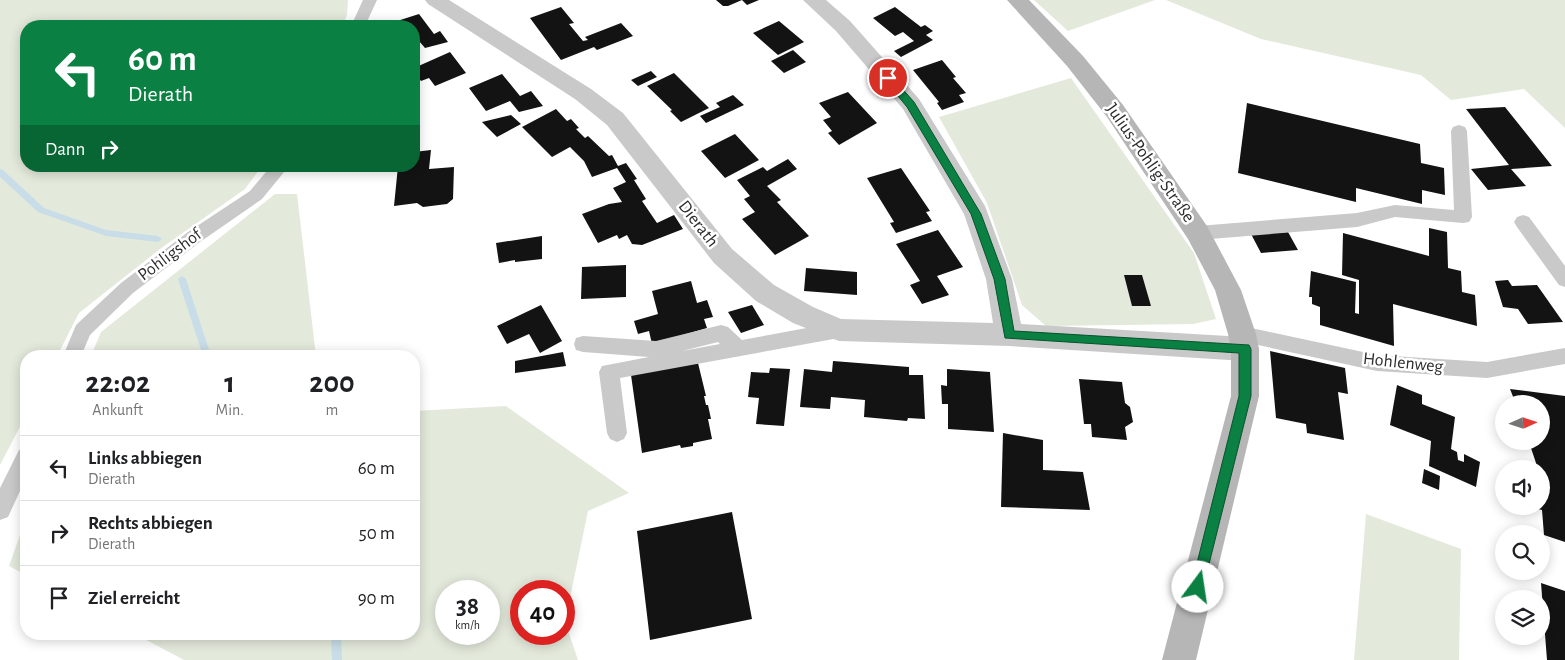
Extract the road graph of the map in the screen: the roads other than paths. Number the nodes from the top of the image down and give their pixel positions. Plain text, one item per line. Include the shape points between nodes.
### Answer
1 (370, 0) edge
2 (435, 0) edge
3 (813, 0) edge
4 (1017, 0) edge
5 (361, 20) edge
6 (1459, 131) dead end
7 (276, 172) edge
8 (1523, 222) dead end
9 (1198, 232) junction
10 (1565, 280) edge
11 (839, 330) junction
12 (1009, 335) junction
13 (1243, 341) junction
14 (583, 344) dead end
15 (739, 348) junction
16 (75, 350) edge
17 (1565, 356) edge
18 (617, 433) dead end
19 (20, 469) edge
20 (0, 510) edge
21 (1179, 660) edge

1 - 5 lane
2 - 11 street, Dierath via 582,94 615,119 723,256 765,293 803,315
3 - 12 street via 843,26 911,104 976,214 999,279
4 - 9 street, Julius-Pohlig-Straße via 1075,61 1115,111
6 - 9 lane via 1463,217 1395,211 1357,220
7 - 16 lane, Pohligshof via 256,195 127,288 83,330
8 - 10 lane
9 - 13 street, Julius-Pohlig-Straße via 1228,290
11 - 12 street, Dierath
11 - 15 lane
12 - 13 street, Dierath
13 - 17 lane, Hohlenweg via 1377,363 1487,370
13 - 21 street, Julius-Pohlig-Straße via 1245,396
14 - 15 lane via 656,349 720,333
15 - 18 lane via 609,372
19 - 20 lane

